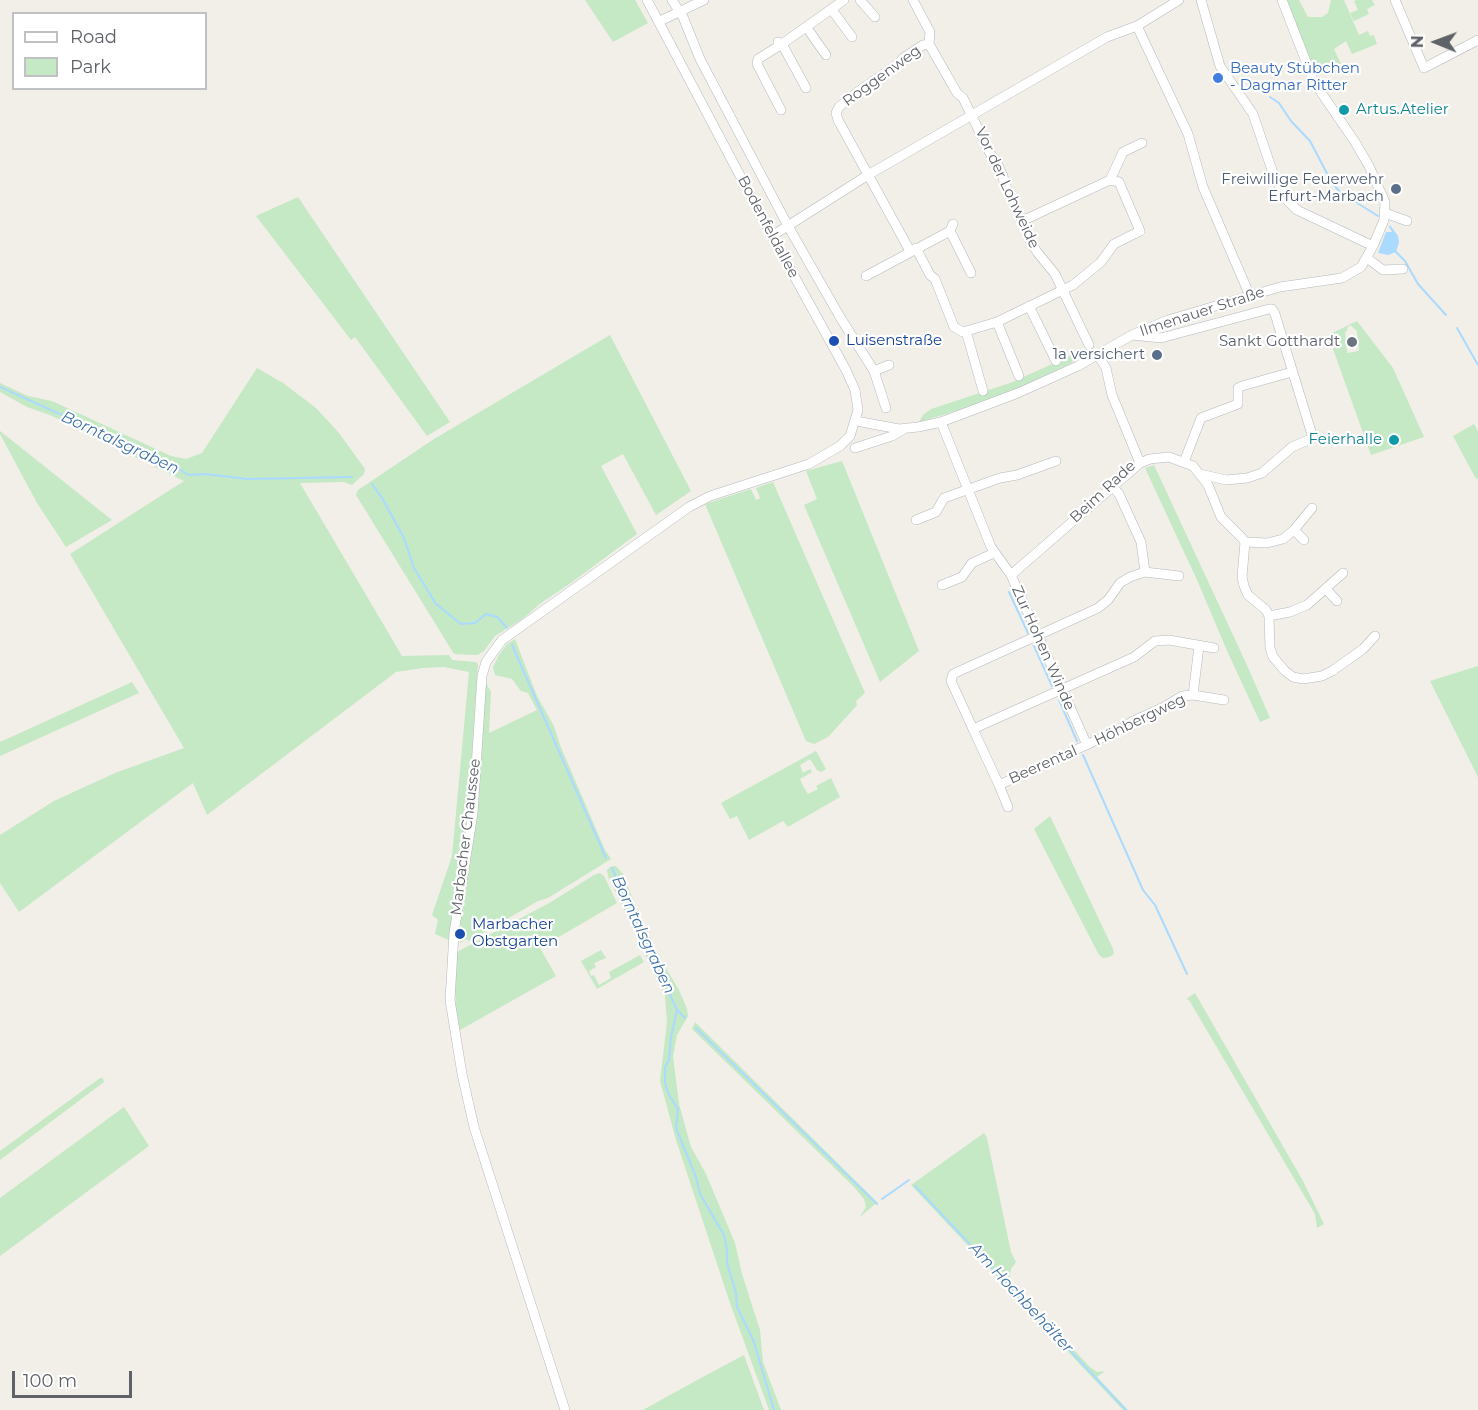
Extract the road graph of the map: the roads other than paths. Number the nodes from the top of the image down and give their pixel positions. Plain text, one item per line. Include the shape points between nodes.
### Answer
1 (647, 0) edge
2 (672, 0) edge
3 (704, 0) edge
4 (844, 0) edge
5 (860, 0) edge
6 (913, 0) edge
7 (1179, 0) edge
8 (1201, 0) edge
9 (1282, 0) edge
10 (1395, 0) edge
11 (832, 10) junction
12 (680, 12) junction
13 (874, 17) dead end
14 (660, 21) junction
15 (1137, 27) junction
16 (807, 28) junction
17 (852, 37) dead end
18 (1478, 40) edge
19 (779, 43) junction
20 (929, 44) junction
21 (826, 55) dead end
22 (806, 88) dead end
23 (781, 110) dead end
24 (972, 115) junction
25 (731, 118) junction
26 (714, 126) junction
27 (1142, 143) dead end
28 (868, 175) junction
29 (1110, 180) junction
30 (1385, 213) junction
31 (1022, 221) junction
32 (1407, 221) dead end
33 (788, 226) junction
34 (772, 236) junction
35 (1373, 246) junction
36 (913, 250) junction
37 (1367, 258) junction
38 (1403, 269) dead end
39 (971, 273) dead end
40 (866, 276) dead end
41 (1062, 290) junction
42 (1250, 296) junction
43 (1029, 306) junction
44 (840, 317) junction
45 (997, 322) junction
46 (822, 327) junction
47 (966, 331) junction
48 (1132, 335) junction
49 (1089, 345) dead end
50 (1098, 355) junction
51 (1056, 361) dead end
52 (889, 365) dead end
53 (1292, 370) junction
54 (874, 371) junction
55 (1019, 376) dead end
56 (983, 391) dead end
57 (886, 408) dead end
58 (856, 421) junction
59 (941, 422) junction
60 (904, 429) junction
61 (855, 448) dead end
62 (1056, 461) dead end
63 (1184, 462) junction
64 (1140, 463) junction
65 (1200, 474) junction
66 (1112, 486) junction
67 (967, 489) junction
68 (1312, 508) dead end
69 (916, 520) dead end
70 (1294, 530) junction
71 (1304, 540) dead end
72 (1245, 542) junction
73 (994, 553) junction
74 (1145, 572) junction
75 (1343, 573) dead end
76 (1011, 575) junction
77 (1179, 576) dead end
78 (942, 585) dead end
79 (1326, 589) junction
80 (1337, 601) dead end
81 (1269, 616) junction
82 (1038, 636) junction
83 (1375, 636) dead end
84 (1199, 646) junction
85 (1214, 648) dead end
86 (1062, 690) junction
87 (1193, 695) junction
88 (1224, 700) dead end
89 (973, 729) junction
90 (1087, 745) junction
91 (999, 785) junction
92 (1008, 807) dead end
93 (565, 1410) edge

1 - 14 street, Bodenfeldallee
2 - 12 street, Bodenfeldallee
3 - 12 street
4 - 11 street
5 - 13 street
6 - 20 street, Vor der Lohweide via 930,32
7 - 15 street
8 - 35 street via 1220,66 1253,114 1285,198 1297,210
9 - 30 street via 1314,82 1369,166 1385,202
10 - 18 street via 1424,68
11 - 16 street
11 - 17 street
12 - 14 street
12 - 25 street, Bodenfeldallee
14 - 26 street, Bodenfeldallee
15 - 24 street via 1107,37
15 - 42 street via 1188,134 1203,187
16 - 19 street
16 - 21 street
19 - 22 street
19 - 23 street via 756,62
20 - 24 street, Vor der Lohweide
20 - 28 street, Roggenweg via 903,58 837,111 838,120
24 - 28 street
24 - 31 street, Vor der Lohweide
25 - 26 street
25 - 33 street, Bodenfeldallee
26 - 34 street, Bodenfeldallee
27 - 29 street via 1123,152
28 - 33 street
28 - 36 street
29 - 31 street
29 - 41 street via 1119,182 1140,231 1114,244 1080,281
30 - 32 street
30 - 35 street
31 - 41 street, Vor der Lohweide via 1031,244 1055,274
33 - 34 street
33 - 44 street, Bodenfeldallee
34 - 46 street, Bodenfeldallee
35 - 37 street
36 - 39 street via 952,228
36 - 40 street
36 - 47 street via 935,279 954,327
37 - 38 street via 1383,270
37 - 42 street, Ilmenauer Straße via 1342,278 1292,284
41 - 43 street
41 - 49 street, Vor der Lohweide
42 - 48 street, Ilmenauer Straße
43 - 45 street
43 - 51 street
44 - 46 street
44 - 54 street, Bodenfeldallee
45 - 47 street
45 - 55 street
46 - 58 street, Bodenfeldallee via 855,390
47 - 56 street
48 - 50 street, Ilmenauer Straße
48 - 53 street via 1161,338 1272,309
50 - 59 street, Ilmenauer Straße via 1018,393
50 - 64 street, Beim Rade
52 - 54 street
53 - 63 street via 1238,388 1238,404 1201,418
53 - 65 street via 1313,438 1292,447 1252,477 1231,480
54 - 57 street, Bodenfeldallee
58 - 60 street, Ilmenauer Straße
58 - 93 street, Marbacher Chaussee via 850,436 825,456 689,507 502,640 486,662 472,813 454,933 450,1000 474,1127
59 - 60 street, Ilmenauer Straße
59 - 67 street, Zur Hohen Winde
60 - 61 street, Ilmenauer Straße
62 - 67 street
63 - 64 street via 1164,457
63 - 65 street
64 - 66 street, Beim Rade
65 - 72 street via 1221,517
66 - 74 street via 1141,542
66 - 76 street, Beim Rade
67 - 69 street via 944,498 936,512
67 - 73 street, Zur Hohen Winde
68 - 70 street
70 - 71 street
70 - 72 street via 1272,543
72 - 81 street via 1244,586
73 - 76 street, Zur Hohen Winde
73 - 78 street via 972,563 962,577
74 - 77 street
74 - 82 street via 1124,580 1098,608
75 - 79 street
76 - 82 street, Zur Hohen Winde
79 - 80 street
79 - 81 street via 1302,608
81 - 83 street via 1273,657 1285,671 1303,679 1332,671
82 - 86 street, Zur Hohen Winde
82 - 89 street, Beerental via 952,674 951,681
84 - 85 street
84 - 86 street via 1155,641 1134,657
84 - 87 street, Höhbergweg
86 - 89 street
86 - 90 street, Zur Hohen Winde
87 - 88 street, Höhbergweg
87 - 90 street, Höhbergweg via 1179,697
89 - 91 street, Beerental
90 - 91 street, Beerental
91 - 92 street, Beerental

